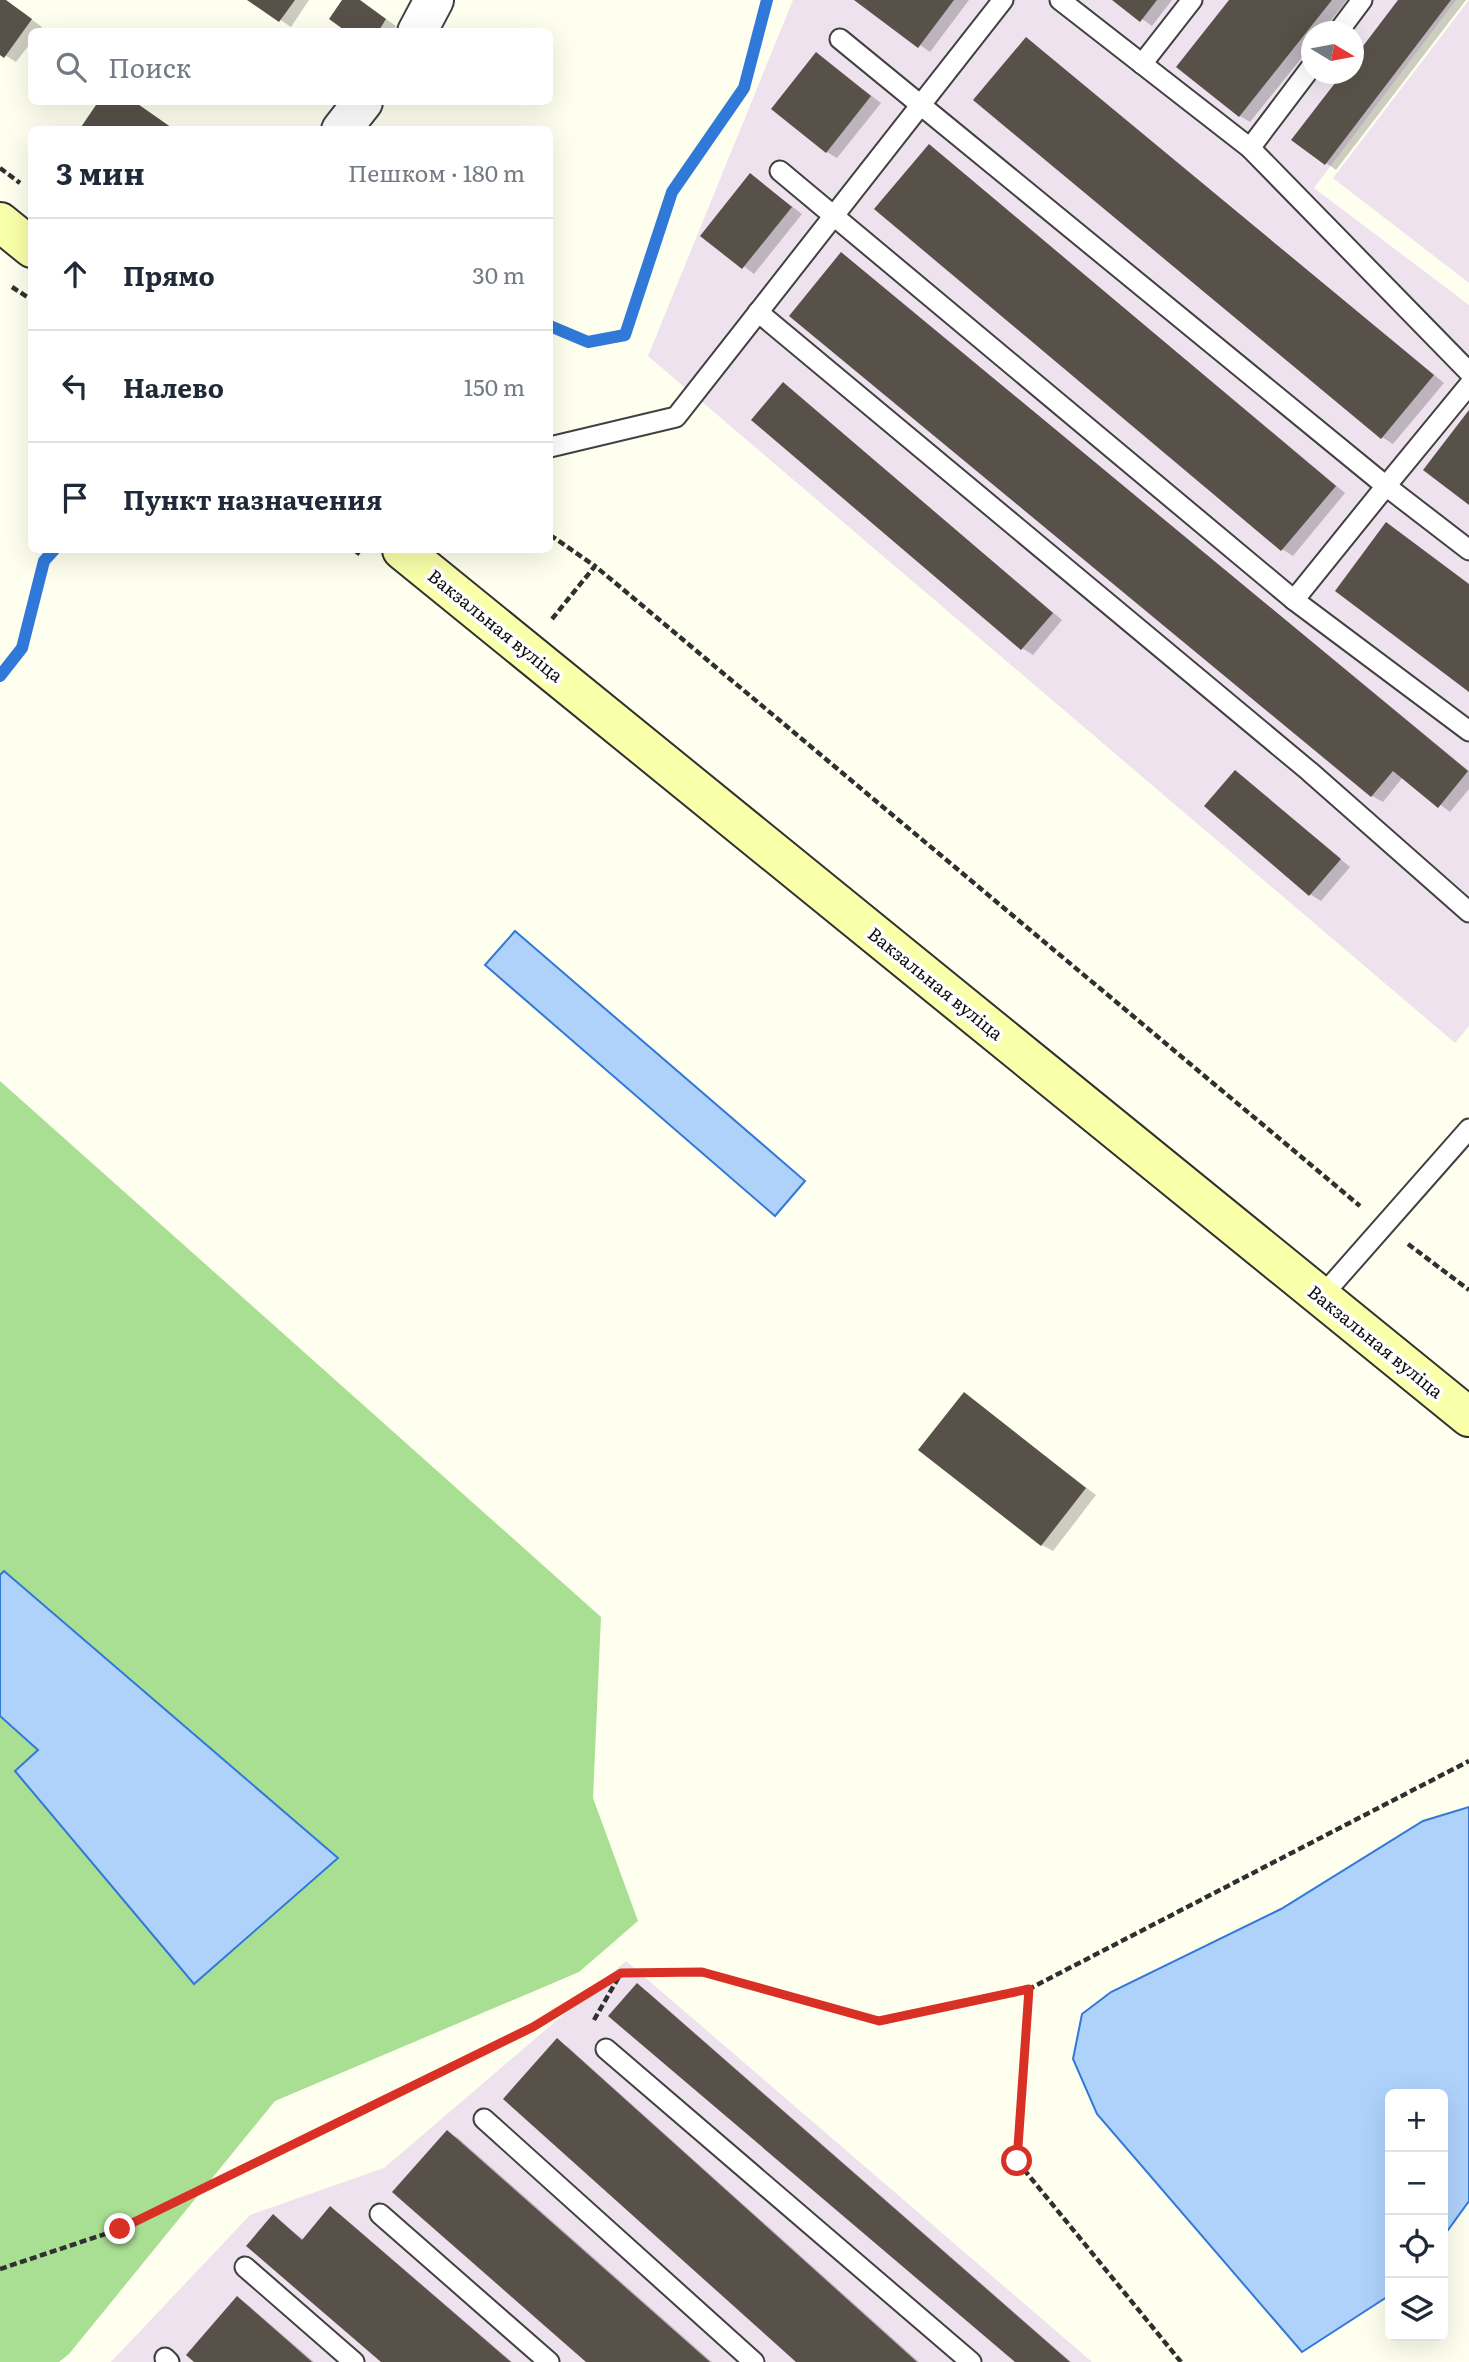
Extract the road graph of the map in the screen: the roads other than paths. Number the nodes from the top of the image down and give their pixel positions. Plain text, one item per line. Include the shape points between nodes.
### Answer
1 (434, 0) edge
2 (1003, 0) edge
3 (1060, 0) edge
4 (1192, 0) edge
5 (1362, 0) edge
6 (1346, 21) edge
7 (419, 28) edge
8 (840, 39) dead end
9 (1142, 64) junction
10 (1301, 79) edge
11 (361, 105) edge
12 (920, 107) junction
13 (344, 126) edge
14 (1250, 148) junction
15 (780, 172) dead end
16 (834, 216) junction
17 (0, 222) edge
18 (28, 245) edge
19 (758, 312) junction
20 (1469, 372) edge
21 (1469, 385) edge
22 (553, 446) edge
23 (1386, 486) junction
24 (1469, 550) edge
25 (406, 553) edge
26 (1294, 600) junction
27 (1469, 732) edge
28 (1469, 912) edge
29 (1469, 1129) edge
30 (1321, 1297) junction
31 (1469, 1417) edge
32 (606, 2049) road end
33 (484, 2119) dead end
34 (380, 2214) dead end
35 (245, 2267) dead end
36 (354, 2362) edge
37 (549, 2362) edge
38 (754, 2362) edge
39 (971, 2362) edge

1 - 7 street
2 - 12 lane
3 - 9 lane
4 - 9 lane
5 - 6 lane
8 - 12 lane
9 - 14 lane
10 - 14 lane
11 - 13 street
12 - 16 lane
12 - 23 lane
14 - 20 lane
15 - 16 lane
16 - 19 lane
16 - 26 lane
17 - 18 main road
19 - 22 lane via 676,417
19 - 28 lane via 1309,771
21 - 23 lane
23 - 24 lane
23 - 26 lane
25 - 30 main road, Вакзальная вуліца
26 - 27 lane
29 - 30 lane
30 - 31 main road, Вакзальная вуліца
32 - 39 lane
33 - 38 lane
34 - 37 lane
35 - 36 lane

